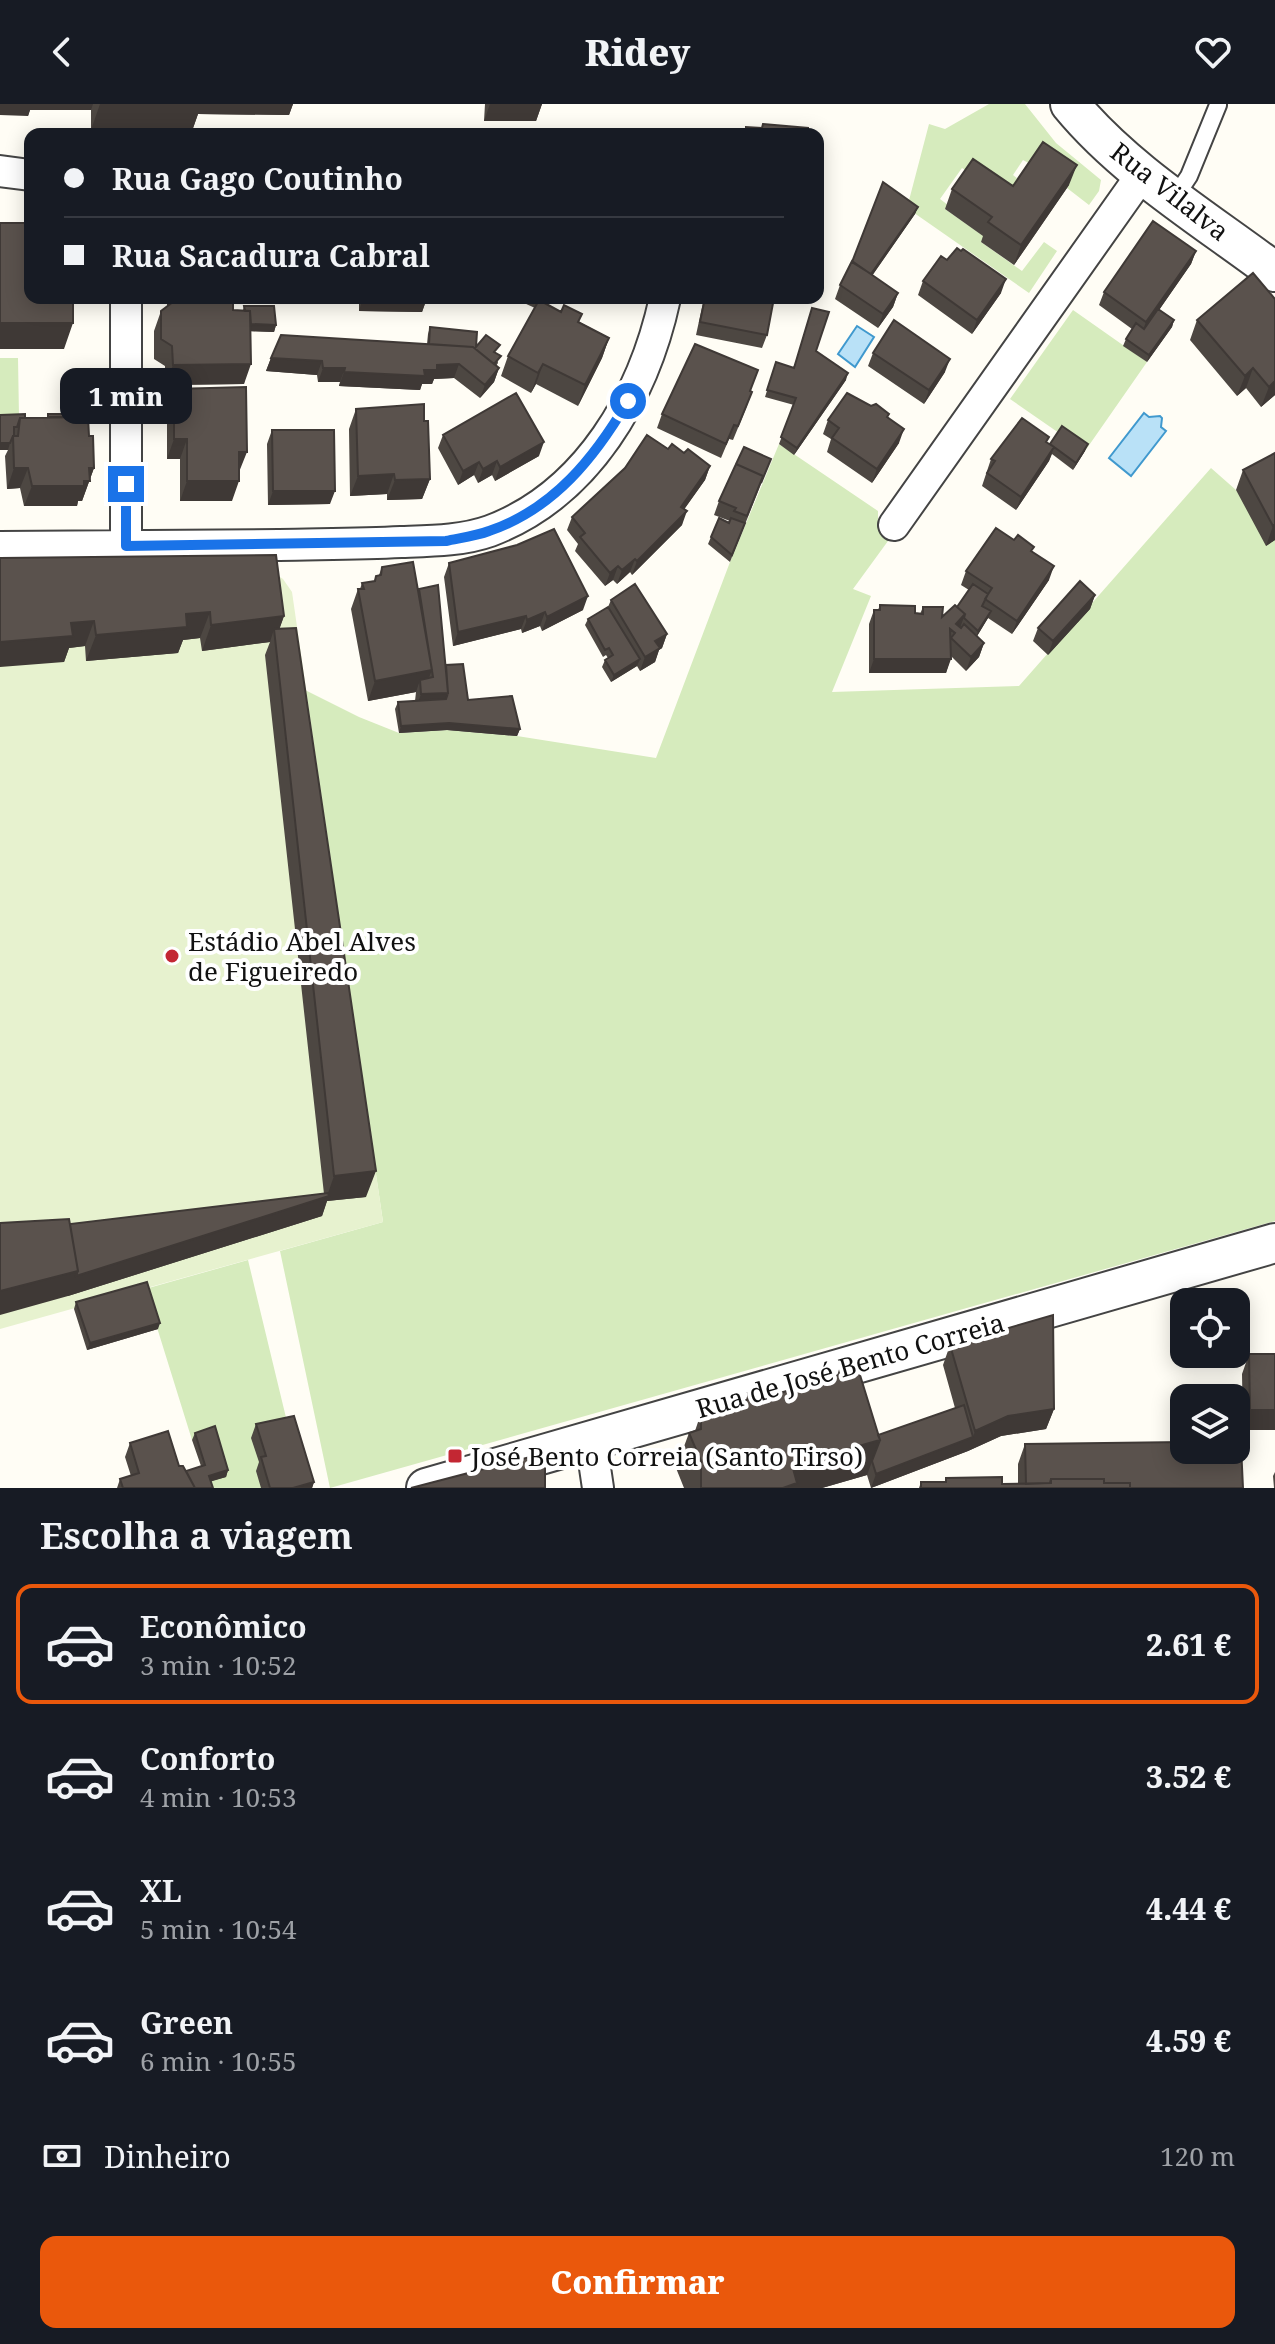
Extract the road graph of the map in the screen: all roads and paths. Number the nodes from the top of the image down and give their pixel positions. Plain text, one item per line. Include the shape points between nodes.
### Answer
1 (1070, 104) edge
2 (1218, 105) edge
3 (0, 171) edge
4 (1143, 173) junction
5 (24, 174) edge
6 (1175, 197) junction
7 (1275, 272) edge
8 (126, 304) edge
9 (663, 304) edge
10 (894, 525) dead end
11 (126, 546) junction
12 (0, 547) edge
13 (1275, 1243) edge
14 (591, 1441) junction
15 (426, 1488) edge
16 (598, 1488) edge

1 - 4 street, Rua Vilalva
2 - 6 lane
3 - 5 street
4 - 6 street, Rua Vilalva
4 - 10 street
6 - 7 street, Rua Vilalva
8 - 11 street
9 - 11 street via 646,359 605,441 553,496 489,531 446,541
11 - 12 street
13 - 14 street, Rua de José Bento Correia
14 - 15 street, Rua de José Bento Correia
14 - 16 street

